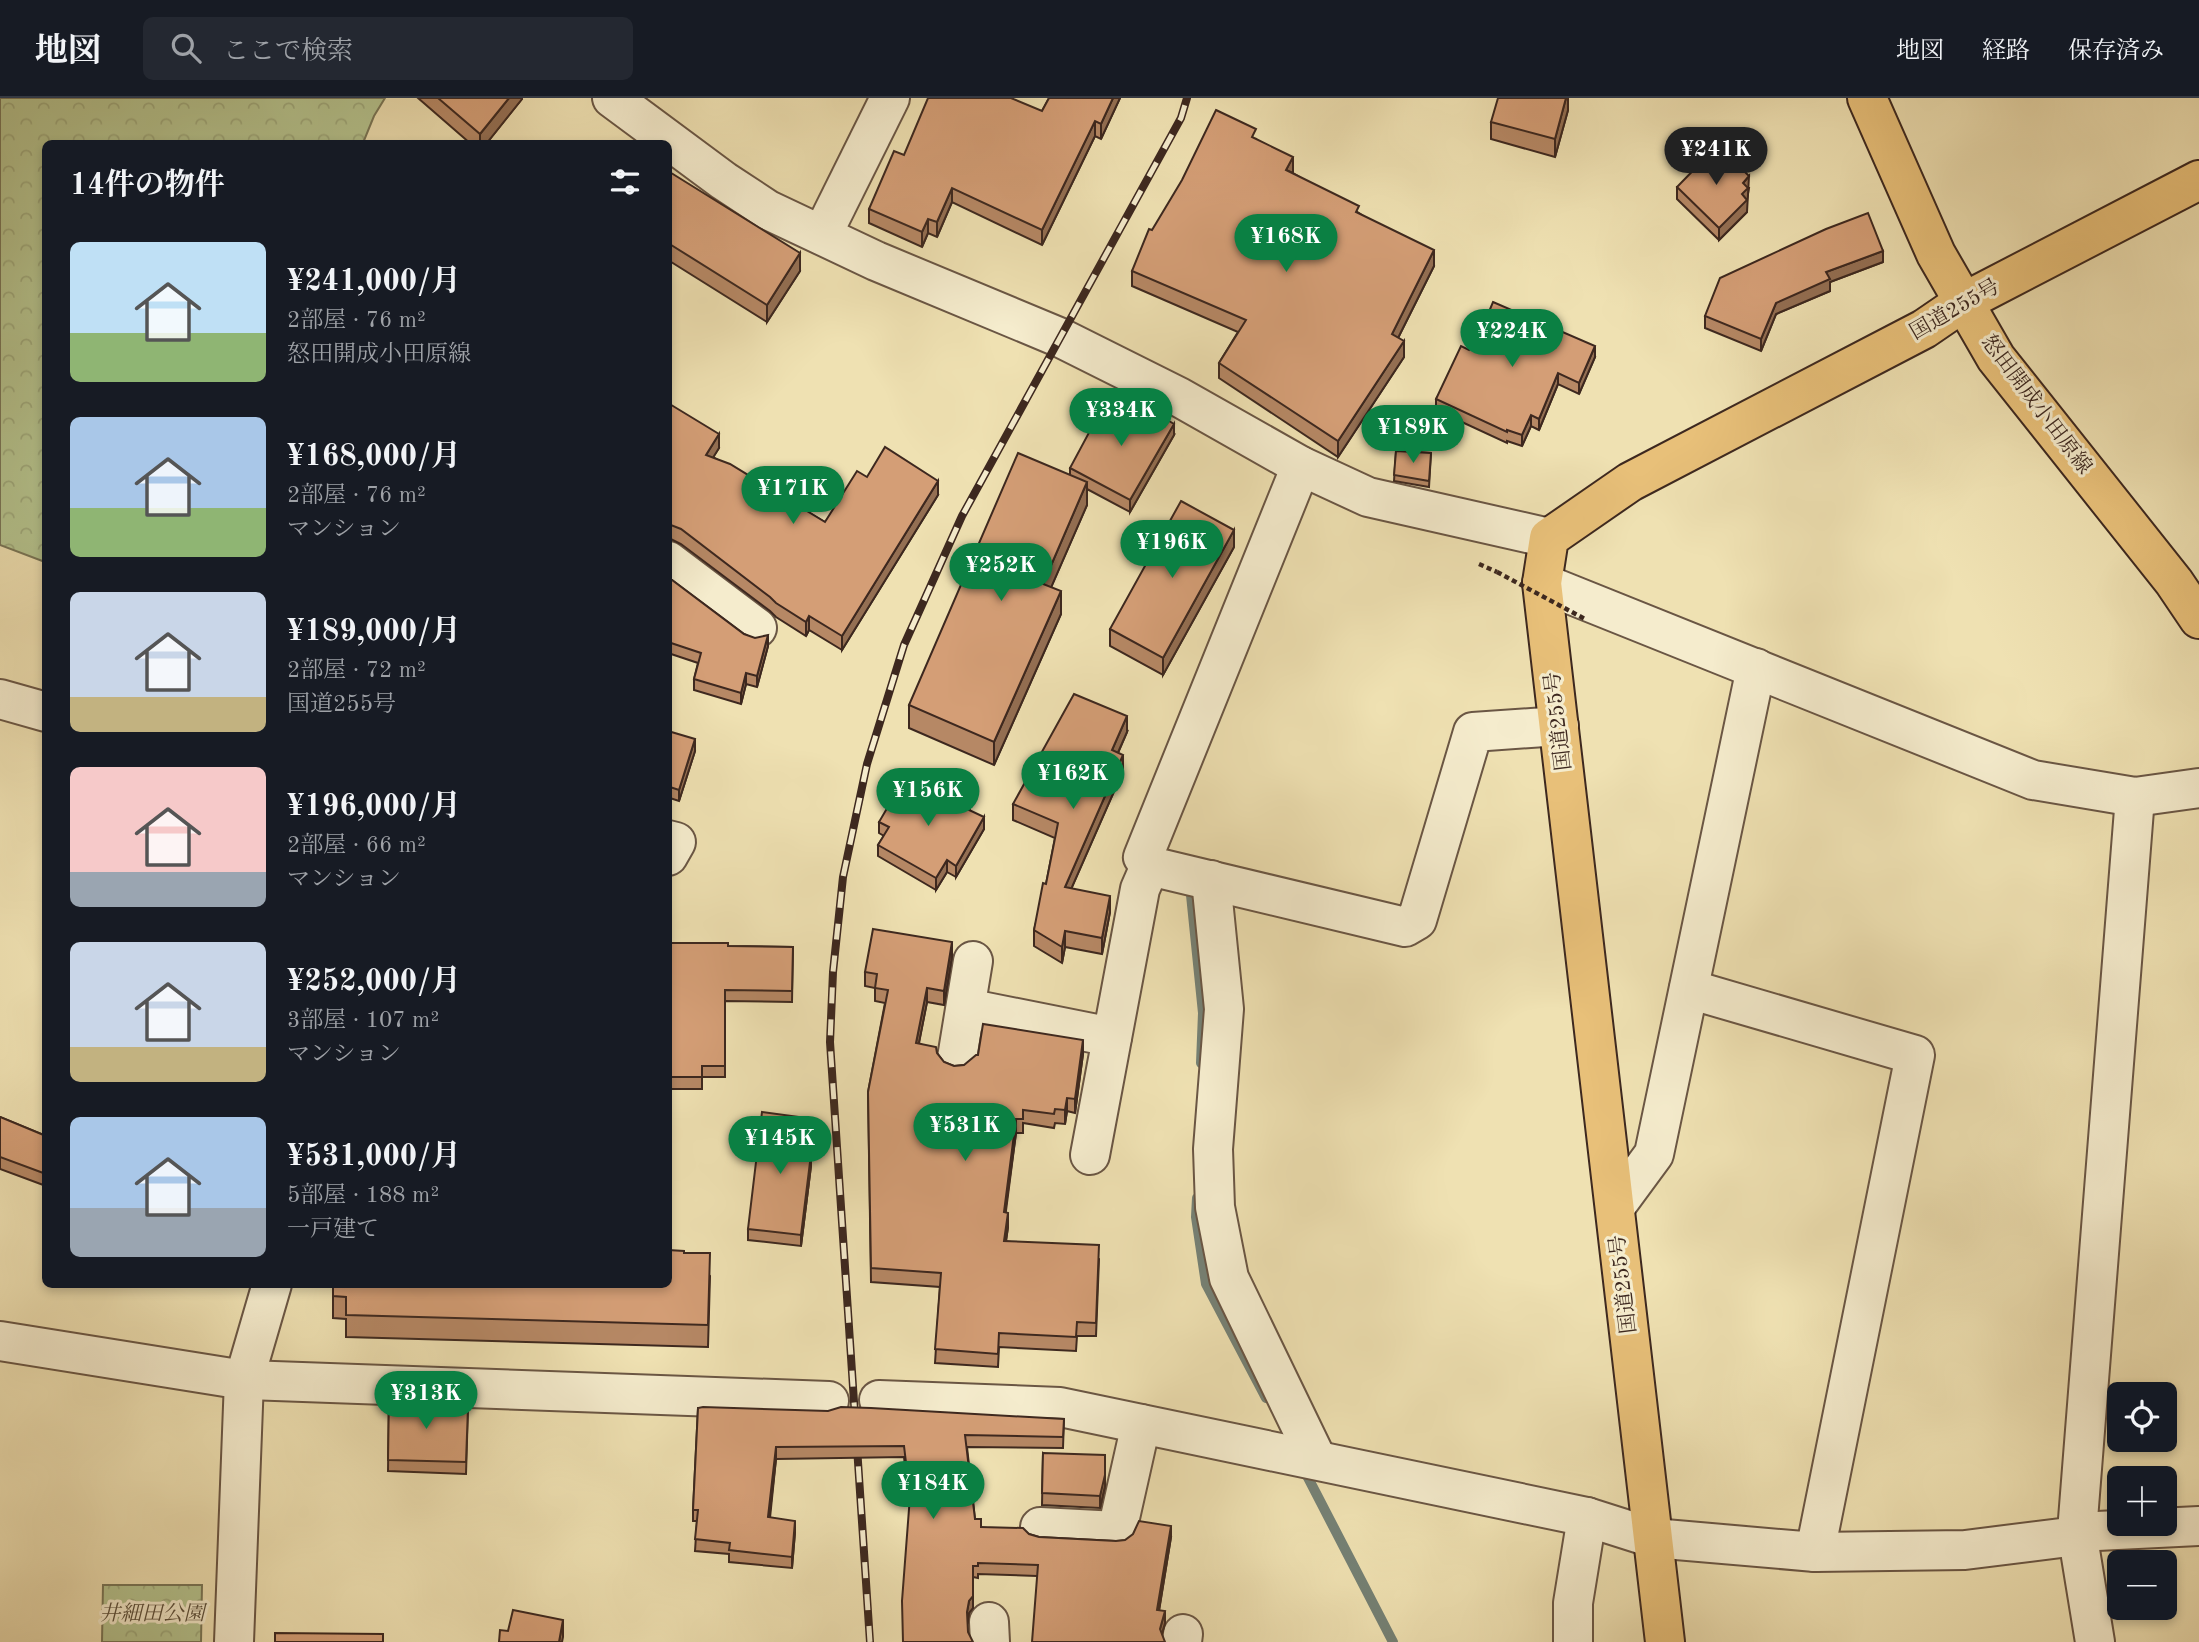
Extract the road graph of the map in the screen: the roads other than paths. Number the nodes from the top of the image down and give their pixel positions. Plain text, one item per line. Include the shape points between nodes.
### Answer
1 (890, 98) edge
2 (1867, 98) edge
3 (623, 118) edge
4 (658, 140) edge
5 (672, 149) edge
6 (2199, 180) edge
7 (822, 235) junction
8 (1962, 303) junction
9 (1301, 466) junction
10 (1549, 538) junction
11 (672, 564) edge
12 (1542, 583) junction
13 (2199, 619) edge
14 (757, 628) dead end
15 (1756, 668) junction
16 (0, 699) edge
17 (42, 711) edge
18 (1559, 726) junction
19 (2199, 788) edge
20 (2135, 797) junction
21 (1150, 866) junction
22 (1211, 880) junction
23 (973, 961) dead end
24 (1689, 989) junction
25 (965, 1008) junction
26 (1112, 1037) junction
27 (957, 1058) dead end
28 (1090, 1155) dead end
29 (1615, 1207) junction
30 (271, 1288) edge
31 (0, 1342) edge
32 (244, 1380) junction
33 (879, 1400) dead end
34 (829, 1401) dead end
35 (1141, 1424) junction
36 (1317, 1460) junction
37 (1587, 1517) junction
38 (2199, 1526) edge
39 (1040, 1527) dead end
40 (2077, 1534) junction
41 (1653, 1538) junction
42 (1815, 1552) junction
43 (234, 1642) edge
44 (1573, 1642) edge
45 (1665, 1642) edge
46 (2095, 1642) edge

1 - 7 street
2 - 8 main road, 怒田開成小田原線
3 - 4 street
5 - 7 street via 768,210
6 - 8 main road, 国道255号
7 - 9 street via 1061,338
8 - 10 main road, 国道255号 via 1924,329 1630,482
8 - 13 main road, 怒田開成小田原線 via 1996,358
9 - 10 street via 1368,497
9 - 21 street via 1143,857
10 - 12 main road, 国道255号
11 - 14 street
12 - 15 street
12 - 18 main road, 国道255号
15 - 20 street via 2033,780
15 - 24 street
16 - 17 street
18 - 22 street via 1473,733 1416,920 1405,927
18 - 29 main road, 国道255号
19 - 20 street
20 - 40 street
21 - 22 street
21 - 26 street via 1140,888
22 - 36 street via 1223,1009 1213,1149 1215,1208 1223,1253 1229,1278
23 - 25 street
24 - 29 street via 1654,1154
24 - 42 street via 1915,1055
25 - 26 street
25 - 27 street
26 - 28 street
29 - 41 main road, 国道255号
30 - 32 street
31 - 32 street
32 - 34 street
32 - 43 street
33 - 35 street via 1060,1407
35 - 36 street
35 - 39 street via 1117,1531
36 - 37 street
37 - 41 street
37 - 44 street via 1573,1603
38 - 40 street
40 - 42 street via 1965,1550
40 - 46 street
41 - 42 street
41 - 45 main road, 国道255号

